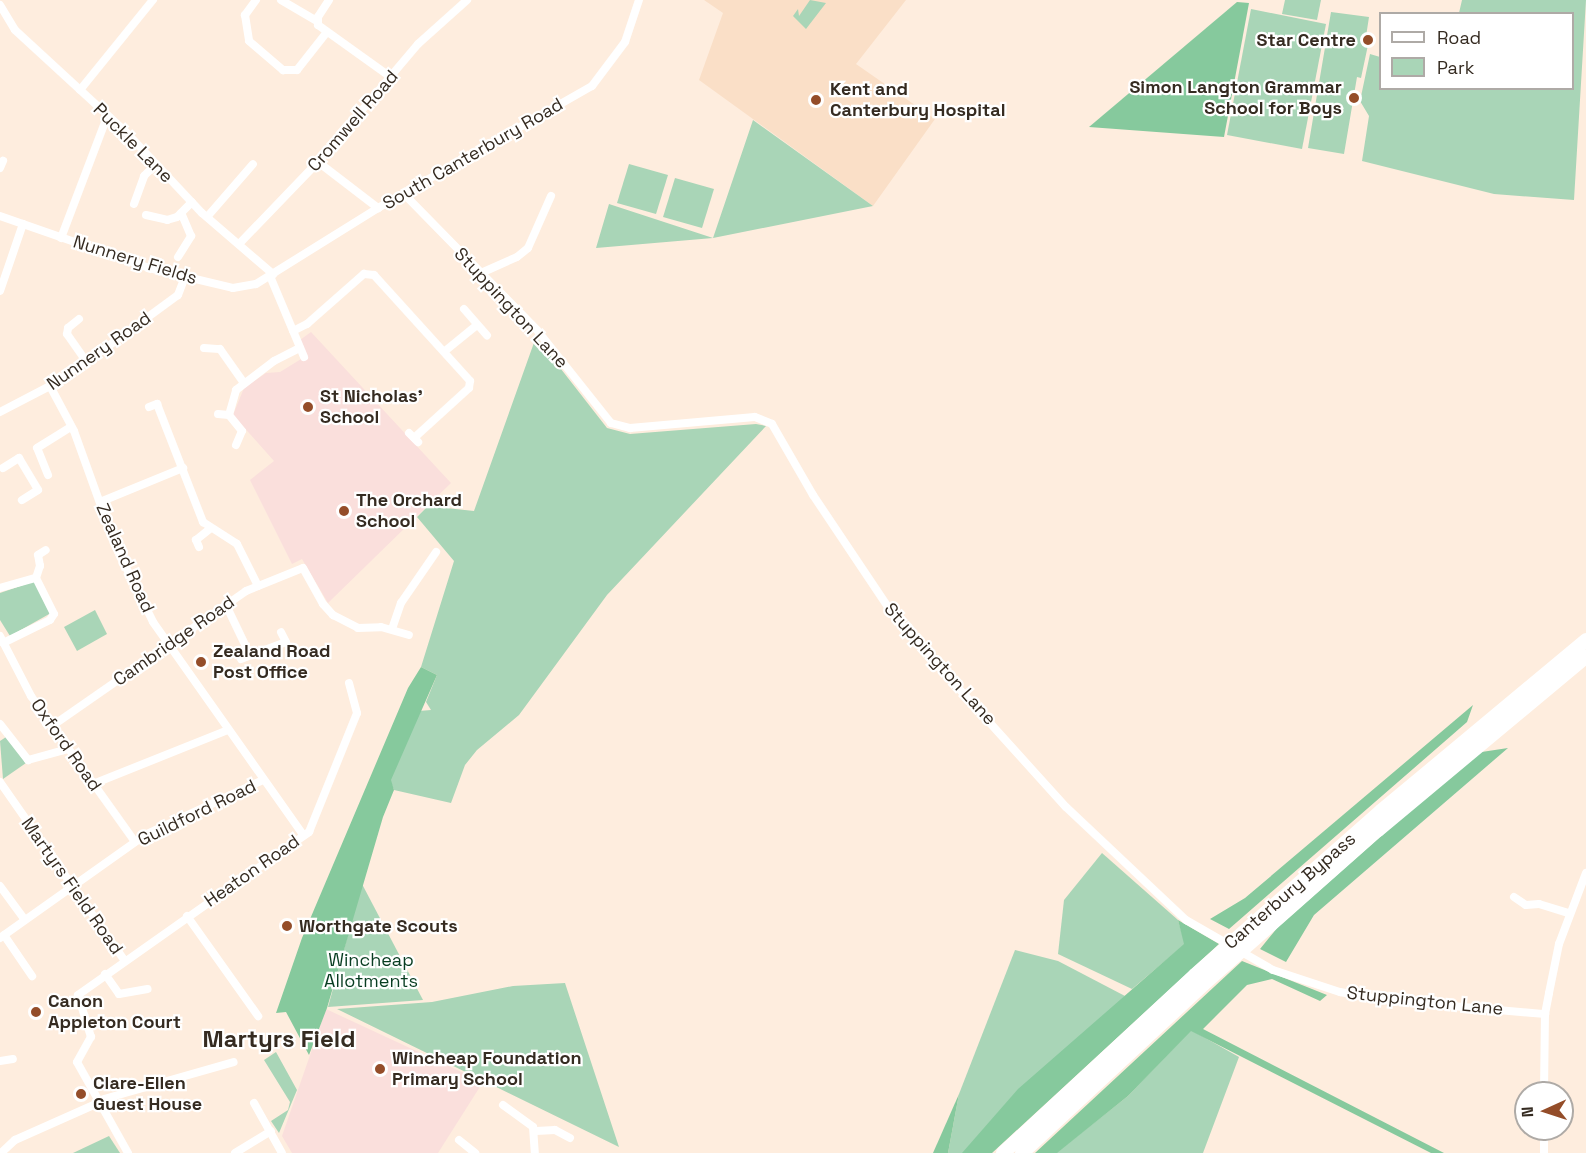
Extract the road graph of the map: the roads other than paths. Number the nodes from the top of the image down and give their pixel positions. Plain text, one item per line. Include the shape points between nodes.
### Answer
1 (153, 0) edge
2 (281, 0) edge
3 (329, 0) edge
4 (467, 0) edge
5 (639, 0) edge
6 (260, 2) edge
7 (0, 5) edge
8 (317, 21) junction
9 (327, 32) junction
10 (392, 78) junction
11 (80, 90) junction
12 (107, 117) junction
13 (318, 162) junction
14 (156, 164) junction
15 (253, 164) dead end
16 (404, 194) junction
17 (192, 202) junction
18 (552, 202) dead end
19 (134, 204) dead end
20 (378, 208) junction
21 (181, 213) junction
22 (146, 214) dead end
23 (0, 216) edge
24 (207, 217) junction
25 (23, 224) junction
26 (61, 238) junction
27 (239, 244) junction
28 (178, 258) dead end
29 (481, 273) junction
30 (272, 275) junction
31 (185, 277) junction
32 (0, 291) edge
33 (464, 309) dead end
34 (74, 320) dead end
35 (477, 325) junction
36 (293, 331) junction
37 (487, 335) dead end
38 (204, 348) dead end
39 (300, 348) junction
40 (445, 351) junction
41 (304, 357) dead end
42 (87, 361) junction
43 (244, 383) junction
44 (50, 386) junction
45 (149, 407) dead end
46 (0, 412) edge
47 (218, 414) dead end
48 (229, 415) junction
49 (71, 427) junction
50 (413, 438) dead end
51 (236, 445) dead end
52 (43, 467) junction
53 (3, 468) dead end
54 (183, 468) junction
55 (29, 475) junction
56 (48, 475) dead end
57 (22, 500) dead end
58 (100, 502) junction
59 (211, 528) junction
60 (199, 547) dead end
61 (46, 550) dead end
62 (436, 552) dead end
63 (36, 578) junction
64 (258, 586) junction
65 (0, 588) edge
66 (226, 605) junction
67 (392, 629) junction
68 (281, 632) dead end
69 (409, 634) dead end
70 (2, 639) edge
71 (1586, 640) edge
72 (168, 645) junction
73 (250, 655) junction
74 (1586, 657) edge
75 (241, 659) dead end
76 (349, 683) dead end
77 (0, 724) edge
78 (52, 726) junction
79 (228, 730) junction
80 (68, 749) junction
81 (263, 780) junction
82 (0, 782) edge
83 (93, 784) junction
84 (303, 836) junction
85 (135, 842) junction
86 (1586, 873) edge
87 (0, 886) edge
88 (70, 886) junction
89 (1514, 897) dead end
90 (1569, 913) junction
91 (187, 916) junction
92 (25, 920) junction
93 (2, 937) edge
94 (124, 960) junction
95 (105, 974) junction
96 (32, 976) dead end
97 (148, 989) dead end
98 (1545, 1014) junction
99 (258, 1016) dead end
100 (1, 1058) edge
101 (13, 1059) dead end
102 (234, 1062) dead end
103 (1544, 1081) edge
104 (98, 1102) junction
105 (254, 1102) dead end
106 (503, 1105) dead end
107 (271, 1131) junction
108 (536, 1131) junction
109 (570, 1138) dead end
110 (459, 1140) dead end
111 (1, 1153) edge
112 (128, 1153) edge
113 (235, 1153) edge
114 (282, 1153) edge
115 (475, 1153) edge
116 (535, 1153) edge
117 (1003, 1153) edge
118 (1022, 1153) edge

1 - 11 street
2 - 8 street
3 - 8 street
4 - 10 street, Cromwell Road via 434,28
5 - 16 street, South Canterbury Road via 621,50 592,86
6 - 9 street via 245,15 249,41 283,70 297,70
7 - 11 street, Puckle Lane via 15,30
8 - 9 street
9 - 10 street
10 - 13 street, Cromwell Road
11 - 12 street, Puckle Lane
12 - 14 street, Puckle Lane
12 - 26 street
13 - 20 street
13 - 27 street, Cromwell Road
14 - 17 street, Puckle Lane
14 - 19 street via 144,176
15 - 24 street
16 - 20 street, South Canterbury Road
16 - 29 street, Stuppington Lane
17 - 21 street
17 - 24 street, Puckle Lane
18 - 29 street via 525,251
20 - 30 street, South Canterbury Road
21 - 22 street via 167,220
21 - 28 street via 191,236
23 - 25 street, Nunnery Fields
24 - 27 street, Puckle Lane
25 - 26 street, Nunnery Fields
25 - 32 street
26 - 31 street, Nunnery Fields
27 - 30 street, Puckle Lane
29 - 98 street, Stuppington Lane via 540,334 597,409 619,426 754,417 772,424 813,495 897,619 1066,807 1167,903 1201,929 1298,981 1384,1000
30 - 31 street, Nunnery Fields via 241,288
30 - 36 street
31 - 42 street, Nunnery Road via 178,295
33 - 35 street
34 - 42 street via 67,334
35 - 37 street
35 - 40 street
36 - 39 street
36 - 40 street via 369,273
38 - 43 street via 220,349
39 - 41 street
39 - 43 street
40 - 50 street via 467,376 469,388
42 - 44 street, Nunnery Road
43 - 48 street via 236,390
44 - 46 street, Nunnery Road
44 - 49 street, Zealand Road
45 - 54 street via 157,404
47 - 48 street
48 - 51 street via 242,431
49 - 52 street via 37,448
49 - 58 street, Zealand Road
52 - 55 street
52 - 56 street
53 - 55 street via 19,458
54 - 58 street
54 - 59 street via 203,522
55 - 57 street via 38,490
58 - 72 street, Zealand Road via 125,568
59 - 60 street via 196,540
59 - 64 street via 237,544
61 - 63 street via 38,555
62 - 67 street via 418,569
63 - 65 street
63 - 70 street, Oxford Road via 54,614 50,620
64 - 66 street, Cambridge Road
64 - 67 street, Cambridge Road via 303,568 328,612 358,628
66 - 72 street, Cambridge Road
66 - 73 street
67 - 69 street
68 - 73 street via 286,642
70 - 78 street, Oxford Road
71 - 117 highway, Canterbury Bypass via 1345,842
72 - 78 street, Cambridge Road
72 - 79 street, Zealand Road
73 - 75 street
74 - 118 highway, Canterbury Bypass via 1378,830 1206,982
76 - 84 street, Heaton Road via 357,714 313,826
77 - 80 street via 28,760
78 - 80 street, Oxford Road
79 - 81 street, Zealand Road
79 - 83 street
80 - 83 street, Oxford Road
81 - 84 street, Zealand Road
81 - 85 street, Guildford Road
82 - 88 street, Martyrs Field Road
83 - 85 street, Oxford Road
84 - 91 street, Heaton Road
85 - 88 street, Guildford Road
86 - 90 street
87 - 92 street
88 - 92 street, Guildford Road
88 - 94 street, Martyrs Field Road
89 - 90 street via 1526,909 1539,904
90 - 98 street
91 - 94 street, Heaton Road
91 - 99 street
92 - 93 street, Guildford Road
93 - 96 street
94 - 95 street, Heaton Road
95 - 97 street via 119,994
95 - 104 street, Heaton Road via 82,989 78,998 91,1037 77,1062
98 - 103 street
100 - 101 street
102 - 104 street
104 - 111 street via 15,1140
104 - 112 street
105 - 107 street
106 - 108 street
107 - 113 street
107 - 114 street
108 - 109 street via 555,1130
108 - 116 street
110 - 115 street

